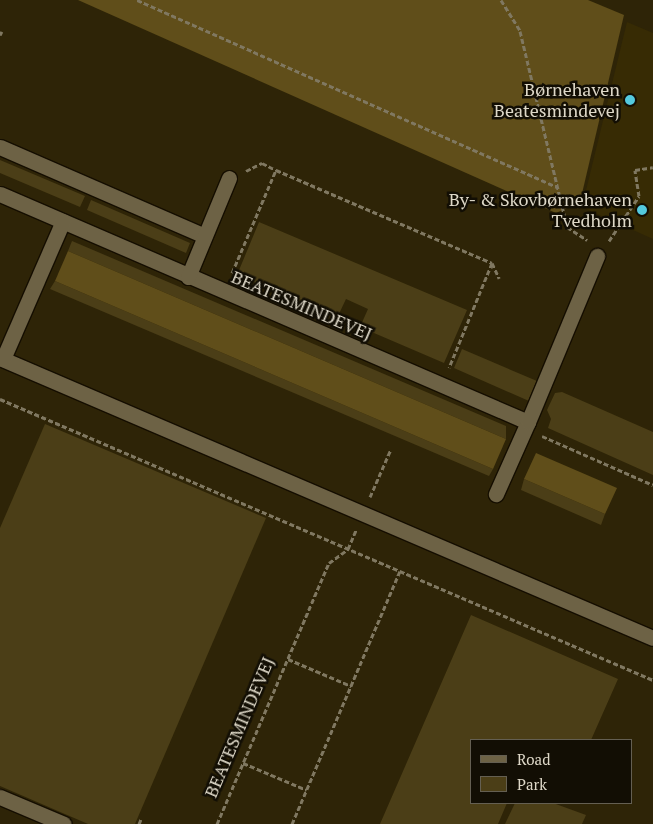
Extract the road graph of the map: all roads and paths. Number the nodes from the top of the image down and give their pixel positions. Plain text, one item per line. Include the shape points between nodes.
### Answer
1 (137, 0) edge
2 (501, 0) edge
3 (0, 147) edge
4 (262, 163) dead end
5 (653, 167) edge
6 (276, 170) junction
7 (229, 178) dead end
8 (557, 186) junction
9 (0, 194) edge
10 (63, 221) junction
11 (205, 236) junction
12 (597, 256) junction
13 (492, 263) junction
14 (188, 276) junction
15 (499, 278) dead end
16 (224, 292) junction
17 (1, 358) edge
18 (442, 385) junction
19 (0, 399) edge
20 (528, 422) junction
21 (391, 449) dead end
22 (653, 485) edge
23 (496, 494) dead end
24 (363, 514) junction
25 (348, 549) junction
26 (400, 571) junction
27 (653, 638) edge
28 (288, 659) junction
29 (653, 680) edge
30 (351, 686) junction
31 (243, 763) junction
32 (307, 790) junction
33 (0, 797) edge
34 (141, 819) dead end
35 (64, 824) edge
36 (139, 824) edge
37 (217, 824) edge
38 (292, 824) edge

1 - 8 path
2 - 8 path via 520,31
3 - 11 street
4 - 6 path
5 - 12 path via 635,170 639,196 622,225
6 - 13 path
6 - 16 path
7 - 11 street
8 - 12 path via 567,227 592,244
9 - 10 street, BEATESMINDEVEJ
10 - 14 street, BEATESMINDEVEJ
10 - 17 street
11 - 14 street
12 - 20 street
13 - 15 path
13 - 18 path
14 - 16 street, BEATESMINDEVEJ
16 - 18 street, BEATESMINDEVEJ
17 - 24 street
18 - 20 street, BEATESMINDEVEJ
19 - 25 path
20 - 22 path via 542,436
20 - 23 street
21 - 24 path, BEATESMINDEVEJ
24 - 25 path, BEATESMINDEVEJ
24 - 27 street
25 - 26 path
25 - 28 path, BEATESMINDEVEJ via 329,563
26 - 29 path
26 - 30 path
28 - 30 path
28 - 31 path, BEATESMINDEVEJ
30 - 32 path
31 - 32 path
31 - 37 path, BEATESMINDEVEJ
32 - 38 path
33 - 35 street
34 - 36 path

